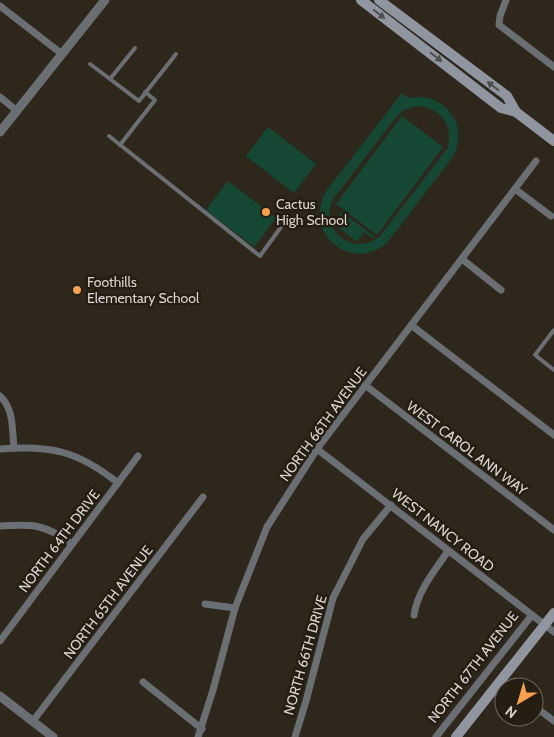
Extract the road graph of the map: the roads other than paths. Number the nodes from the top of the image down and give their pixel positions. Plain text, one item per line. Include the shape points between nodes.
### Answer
1 (105, 0) edge
2 (361, 0) edge
3 (379, 0) edge
4 (506, 0) edge
5 (0, 6) edge
6 (408, 21) junction
7 (397, 28) junction
8 (134, 48) dead end
9 (62, 54) junction
10 (176, 54) dead end
11 (90, 64) dead end
12 (554, 67) edge
13 (110, 79) junction
14 (146, 92) junction
15 (0, 97) edge
16 (18, 110) junction
17 (516, 112) junction
18 (0, 132) edge
19 (109, 136) dead end
20 (553, 139) edge
21 (120, 145) junction
22 (536, 161) dead end
23 (515, 189) junction
24 (551, 216) dead end
25 (281, 227) dead end
26 (462, 259) junction
27 (500, 290) dead end
28 (411, 324) junction
29 (554, 330) edge
30 (554, 362) edge
31 (552, 369) edge
32 (365, 385) junction
33 (0, 396) edge
34 (554, 435) edge
35 (14, 448) junction
36 (0, 449) edge
37 (316, 449) junction
38 (138, 456) dead end
39 (118, 483) junction
40 (202, 497) dead end
41 (391, 505) junction
42 (0, 526) edge
43 (554, 530) edge
44 (72, 544) junction
45 (448, 551) junction
46 (205, 604) dead end
47 (234, 608) junction
48 (554, 613) edge
49 (532, 615) junction
50 (414, 616) dead end
51 (545, 625) junction
52 (554, 632) edge
53 (0, 641) edge
54 (510, 677) edge
55 (143, 682) dead end
56 (0, 696) edge
57 (494, 696) edge
58 (33, 722) junction
59 (202, 729) junction
60 (53, 737) edge
61 (198, 737) edge
62 (295, 737) edge
63 (436, 737) edge
64 (457, 737) edge

1 - 9 street
2 -> 7 main road
3 - 6 main road
4 - 12 street via 500,25
5 - 9 street
6 - 7 main road
17 -> 6 main road via 507,96
7 -> 17 main road via 501,108
8 - 13 lane
9 - 16 street
10 - 14 lane
11 - 13 lane
13 - 14 lane via 139,101
14 - 21 lane via 155,100
15 - 16 street
16 - 18 street
17 - 20 main road
19 - 21 lane
21 - 25 lane via 260,256
22 - 23 street, NORTH 66TH AVENUE
23 - 24 street
23 - 26 street, NORTH 66TH AVENUE
26 - 27 street
26 - 28 street, NORTH 66TH AVENUE
28 - 32 street, NORTH 66TH AVENUE
28 - 34 street
29 - 31 lane via 535,356
30 - 31 lane
32 - 37 street, NORTH 66TH AVENUE
32 - 43 street, WEST CAROL ANN WAY
33 - 35 street via 11,413
35 - 36 street
35 - 39 street via 32,446 78,457
37 - 41 street, WEST NANCY ROAD
37 - 47 street, NORTH 66TH AVENUE via 267,527
38 - 39 street, NORTH 64TH DRIVE
39 - 44 street, NORTH 64TH DRIVE
40 - 58 street, NORTH 65TH AVENUE
41 - 45 street, WEST NANCY ROAD
41 - 62 street, NORTH 66TH DRIVE via 363,539 333,598
42 - 44 street via 42,526
44 - 53 street, NORTH 64TH DRIVE
45 - 49 street, WEST NANCY ROAD
45 - 50 street via 421,591
46 - 47 street
47 - 59 street, NORTH 66TH AVENUE
48 - 51 main road
49 - 51 street, WEST NANCY ROAD
49 - 63 street, NORTH 67TH AVENUE
51 - 52 street, WEST NANCY ROAD
51 - 54 main road
55 - 59 street
56 - 58 street
57 - 64 main road
58 - 60 street
59 - 61 street, NORTH 66TH AVENUE

